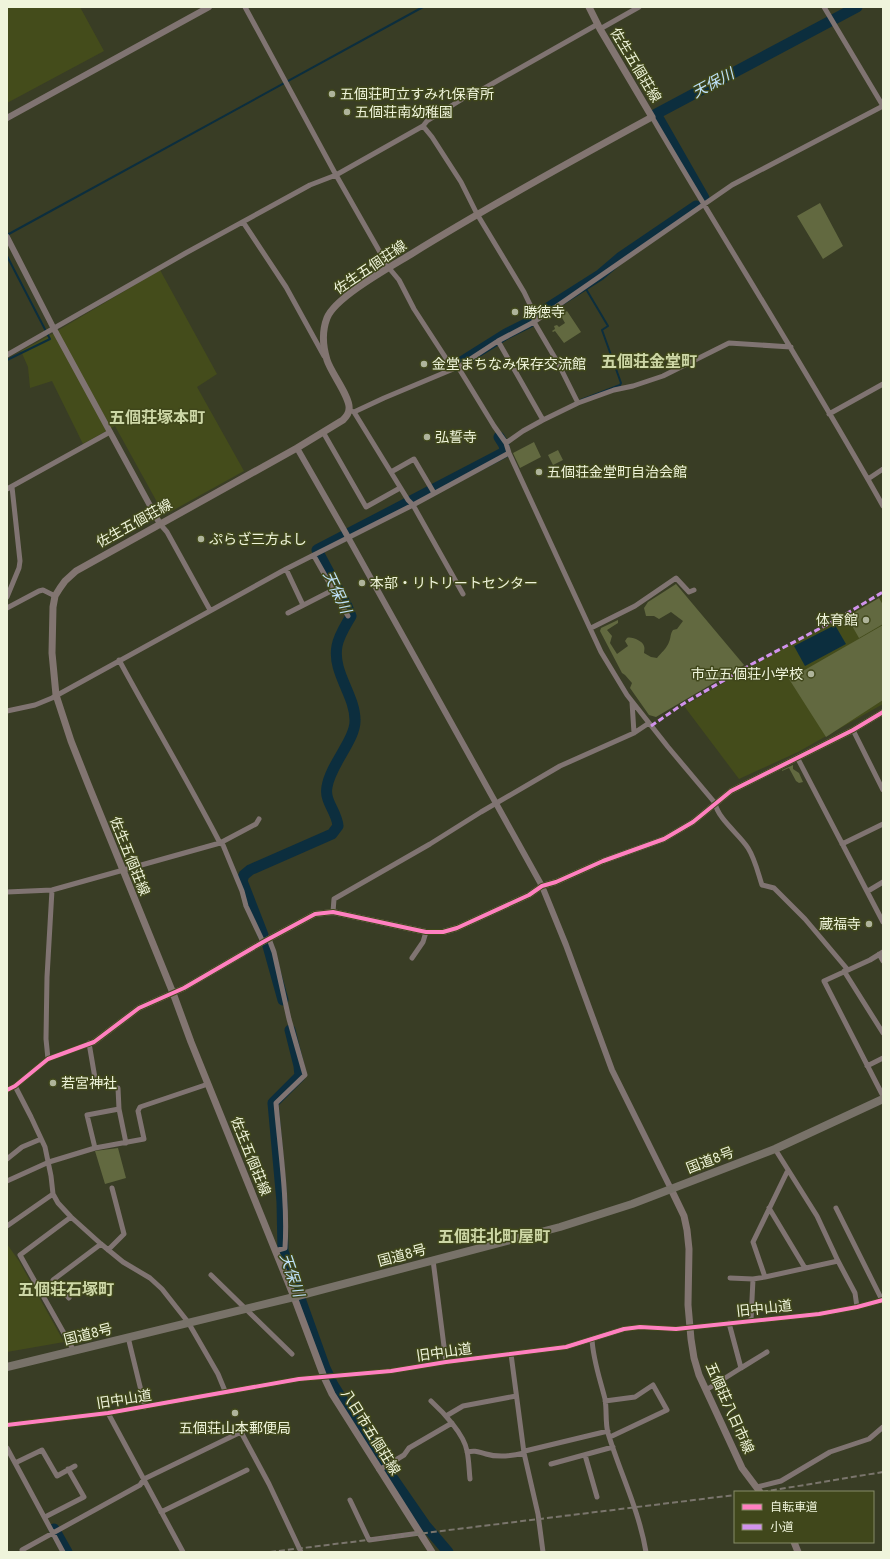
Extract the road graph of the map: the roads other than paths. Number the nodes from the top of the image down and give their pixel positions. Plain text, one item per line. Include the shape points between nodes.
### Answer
1 (209, 7) edge
2 (245, 7) edge
3 (589, 7) edge
4 (640, 7) edge
5 (824, 7) edge
6 (599, 26) junction
7 (883, 106) edge
8 (652, 117) junction
9 (7, 118) edge
10 (423, 126) junction
11 (336, 175) junction
12 (704, 205) junction
13 (477, 214) junction
14 (243, 222) junction
15 (7, 238) edge
16 (389, 268) junction
17 (535, 318) junction
18 (49, 332) junction
19 (498, 341) junction
20 (791, 347) junction
21 (7, 355) edge
22 (328, 362) junction
23 (455, 368) junction
24 (883, 384) edge
25 (578, 402) junction
26 (352, 411) junction
27 (829, 414) junction
28 (542, 419) junction
29 (110, 432) junction
30 (323, 432) junction
31 (506, 443) junction
32 (297, 448) junction
33 (509, 453) junction
34 (883, 469) edge
35 (391, 472) junction
36 (868, 479) junction
37 (9, 488) edge
38 (400, 488) junction
39 (433, 491) junction
40 (410, 503) junction
41 (883, 506) edge
42 (160, 524) junction
43 (347, 535) junction
44 (317, 554) junction
45 (286, 569) junction
46 (333, 590) junction
47 (694, 590) dead end
48 (463, 594) dead end
49 (56, 596) junction
50 (7, 598) edge
51 (303, 606) junction
52 (7, 608) edge
53 (210, 610) junction
54 (288, 613) dead end
55 (348, 616) dead end
56 (591, 628) junction
57 (119, 660) junction
58 (56, 695) junction
59 (632, 700) junction
60 (7, 711) edge
61 (883, 712) edge
62 (649, 723) junction
63 (853, 730) junction
64 (634, 733) junction
65 (798, 759) junction
66 (883, 790) edge
67 (496, 804) junction
68 (715, 804) junction
69 (259, 819) dead end
70 (883, 824) edge
71 (220, 843) junction
72 (842, 844) junction
73 (122, 870) junction
74 (883, 882) edge
75 (542, 886) junction
76 (52, 890) junction
77 (868, 891) junction
78 (7, 892) edge
79 (333, 912) junction
80 (883, 922) edge
81 (426, 932) junction
82 (266, 941) junction
83 (881, 953) edge
84 (412, 958) dead end
85 (883, 961) edge
86 (846, 970) junction
87 (173, 993) junction
88 (883, 1033) edge
89 (91, 1043) junction
90 (883, 1058) edge
91 (48, 1059) junction
92 (867, 1066) junction
93 (96, 1084) dead end
94 (208, 1084) junction
95 (15, 1086) junction
96 (118, 1088) dead end
97 (7, 1090) edge
98 (883, 1096) edge
99 (883, 1100) edge
100 (119, 1110) junction
101 (41, 1139) junction
102 (126, 1143) junction
103 (95, 1148) junction
104 (775, 1149) junction
105 (7, 1159) edge
106 (48, 1162) junction
107 (788, 1170) junction
108 (7, 1181) edge
109 (112, 1188) dead end
110 (671, 1189) junction
111 (52, 1194) junction
112 (769, 1208) junction
113 (836, 1208) dead end
114 (71, 1217) junction
115 (7, 1226) edge
116 (101, 1244) junction
117 (280, 1249) junction
118 (108, 1250) junction
119 (433, 1260) junction
120 (838, 1261) junction
121 (805, 1268) junction
122 (211, 1275) dead end
123 (765, 1277) junction
124 (730, 1278) dead end
125 (753, 1279) junction
126 (294, 1297) junction
127 (68, 1298) dead end
128 (882, 1300) edge
129 (857, 1307) junction
130 (246, 1309) junction
131 (751, 1320) junction
132 (188, 1322) junction
133 (729, 1324) junction
134 (690, 1327) junction
135 (128, 1338) junction
136 (592, 1340) junction
137 (74, 1351) junction
138 (767, 1352) dead end
139 (292, 1354) dead end
140 (511, 1354) junction
141 (446, 1362) junction
142 (7, 1368) edge
143 (741, 1368) junction
144 (324, 1377) junction
145 (706, 1390) junction
146 (225, 1391) junction
147 (516, 1396) junction
148 (431, 1400) dead end
149 (605, 1401) junction
150 (145, 1407) junction
151 (108, 1413) junction
152 (446, 1416) junction
153 (452, 1423) junction
154 (7, 1425) edge
155 (883, 1427) edge
156 (608, 1431) junction
157 (610, 1437) junction
158 (613, 1447) junction
159 (7, 1448) edge
160 (467, 1452) junction
161 (525, 1452) junction
162 (585, 1455) junction
163 (15, 1463) junction
164 (551, 1464) dead end
165 (75, 1466) dead end
166 (68, 1469) junction
167 (247, 1470) dead end
168 (379, 1470) junction
169 (144, 1479) junction
170 (470, 1479) dead end
171 (758, 1489) edge
172 (597, 1497) dead end
173 (350, 1500) dead end
174 (162, 1512) junction
175 (45, 1517) junction
176 (53, 1533) junction
177 (420, 1533) junction
178 (22, 1550) dead end
179 (63, 1552) edge
180 (182, 1552) edge
181 (301, 1552) edge
182 (432, 1552) edge
183 (543, 1552) edge
184 (646, 1552) edge

1 - 9 street
2 - 11 street
3 - 6 main road, 佐生五個荘線
4 - 6 street
5 - 7 street
6 - 8 main road, 佐生五個荘線
6 - 10 street via 472,94
7 - 12 street via 732,185
8 - 12 street
8 - 13 main road, 佐生五個荘線
10 - 11 street
10 - 13 street via 461,182
11 - 14 street via 310,185
11 - 16 street
12 - 17 street
12 - 20 street
13 - 16 main road, 佐生五個荘線
13 - 17 street via 521,286
14 - 18 street
14 - 22 street via 286,287
15 - 18 street
16 - 22 main road, 佐生五個荘線 via 342,299 327,318 324,349
16 - 23 street
17 - 19 street
17 - 25 street
18 - 21 street
18 - 29 street
19 - 23 street
19 - 28 street
20 - 25 street via 729,343 663,376
20 - 27 street
22 - 26 main road, 佐生五個荘線
23 - 26 street
23 - 31 street
24 - 27 street
25 - 28 street
26 - 30 main road, 佐生五個荘線 via 343,420
26 - 35 street
27 - 36 street
28 - 31 street
29 - 37 street
29 - 42 street
30 - 32 main road, 佐生五個荘線
30 - 38 street via 366,507
31 - 33 street
32 - 42 main road, 佐生五個荘線
32 - 43 street
33 - 39 street
33 - 56 street
34 - 36 street
35 - 38 street
35 - 39 street via 414,459
36 - 41 street
37 - 50 street via 20,562
38 - 40 street
39 - 40 street
40 - 43 street
40 - 48 street
42 - 49 main road, 佐生五個荘線 via 76,571 65,581
42 - 53 street via 167,532
43 - 44 street
43 - 67 street
44 - 45 street
44 - 46 street
45 - 51 street
45 - 53 street
46 - 51 street
46 - 55 street
47 - 56 street via 689,592 676,578 635,606
49 - 52 street via 39,590
49 - 58 main road, 佐生五個荘線 via 52,607 51,624
51 - 54 street
53 - 57 street
56 - 59 street via 601,652
57 - 58 street
57 - 71 street
58 - 60 street via 35,705
58 - 73 main road, 佐生五個荘線 via 71,741
59 - 62 street
59 - 64 street
61 - 63 street
62 - 64 street
62 - 68 street
63 - 65 street
63 - 66 street
64 - 67 street via 560,766
65 - 68 street via 743,784
65 - 72 street
67 - 75 street
67 - 79 street via 334,899
68 - 75 street via 688,826 664,839
68 - 86 street via 716,810 749,849 762,885 774,888 805,919
69 - 71 street via 256,824
70 - 72 street
71 - 73 street
71 - 82 street via 242,891 246,906
72 - 77 street
73 - 76 street
73 - 87 main road, 佐生五個荘線
74 - 77 street
75 - 81 street via 529,895 457,928 443,932
75 - 110 street via 612,1070
76 - 78 street
76 - 91 street via 48,933
77 - 80 street
79 - 81 street
79 - 82 street via 315,914
81 - 84 street via 423,942
82 - 87 street
82 - 117 street via 274,952 305,1075 276,1104 286,1237 285,1248
83 - 85 street
83 - 86 street
86 - 88 street
86 - 92 street via 824,980
87 - 89 street via 140,1008
87 - 94 main road, 佐生五個荘線
89 - 91 street
89 - 93 street
90 - 92 street
91 - 95 street
92 - 98 street
94 - 102 street via 140,1107 138,1111 144,1139
94 - 117 main road, 佐生五個荘線
95 - 97 street
95 - 101 street
96 - 100 street
99 - 104 highway, 国道8号
100 - 102 street
100 - 103 street via 87,1115
101 - 105 street via 22,1147
101 - 106 street
102 - 103 street
103 - 106 street
104 - 107 street
104 - 110 highway, 国道8号
106 - 108 street
106 - 111 street
107 - 112 street
107 - 120 street via 817,1216
109 - 118 street via 124,1234
110 - 119 highway, 国道8号 via 560,1227
110 - 134 main road, 五個荘八日市線 via 684,1216 687,1230
111 - 114 street
111 - 115 street
112 - 121 street
112 - 123 street via 753,1242
113 - 128 street
114 - 116 street
114 - 137 street via 20,1255
116 - 118 street
116 - 127 street via 53,1280
117 - 126 main road, 佐生五個荘線
118 - 132 street via 150,1278
119 - 126 highway, 国道8号
119 - 141 street
120 - 121 street
120 - 129 street via 855,1292
121 - 123 street
122 - 130 street
123 - 125 street
124 - 125 street
125 - 131 street
126 - 130 highway, 国道8号
126 - 144 main road, 八日市五個荘線
128 - 129 street, 旧中山道
129 - 131 street, 旧中山道 via 819,1314
130 - 132 highway, 国道8号
130 - 139 street
131 - 133 street, 旧中山道
132 - 135 highway, 国道8号
132 - 146 street
133 - 134 street, 旧中山道
133 - 143 street
134 - 136 street, 旧中山道 via 632,1328
134 - 145 main road, 五個荘八日市線 via 694,1358
135 - 137 highway, 国道8号
135 - 150 street
136 - 140 street, 旧中山道 via 566,1347
136 - 149 street via 592,1352
137 - 142 highway, 国道8号
138 - 143 street
140 - 141 street, 旧中山道
140 - 147 street
141 - 144 street, 旧中山道 via 391,1371
143 - 145 street
144 - 146 street, 旧中山道
144 - 168 main road, 八日市五個荘線
145 - 171 main road, 五個荘八日市線 via 742,1468
146 - 150 street, 旧中山道
147 - 152 street via 463,1406
147 - 161 street
148 - 152 street
149 - 156 street
149 - 157 street via 636,1397 653,1385 667,1410
150 - 151 street, 旧中山道
151 - 154 street, 旧中山道
151 - 169 street
152 - 153 street
153 - 160 street
153 - 168 street via 409,1448 404,1455
155 - 171 street via 869,1438 830,1452 781,1481
156 - 157 street
156 - 161 street
157 - 158 street
158 - 162 street
158 - 184 street via 643,1533
159 - 163 street
160 - 161 street via 475,1450 507,1457
160 - 170 street
161 - 183 street
162 - 164 street
162 - 172 street
163 - 166 street via 42,1450 57,1476
163 - 175 street
165 - 166 street
166 - 175 street via 84,1497
167 - 174 street
168 - 177 main road, 八日市五個荘線
169 - 174 street
169 - 176 street via 140,1485
169 - 181 street via 241,1432
173 - 177 street via 369,1540
174 - 180 street
175 - 176 street
176 - 178 street
176 - 179 street
177 - 182 main road, 八日市五個荘線

